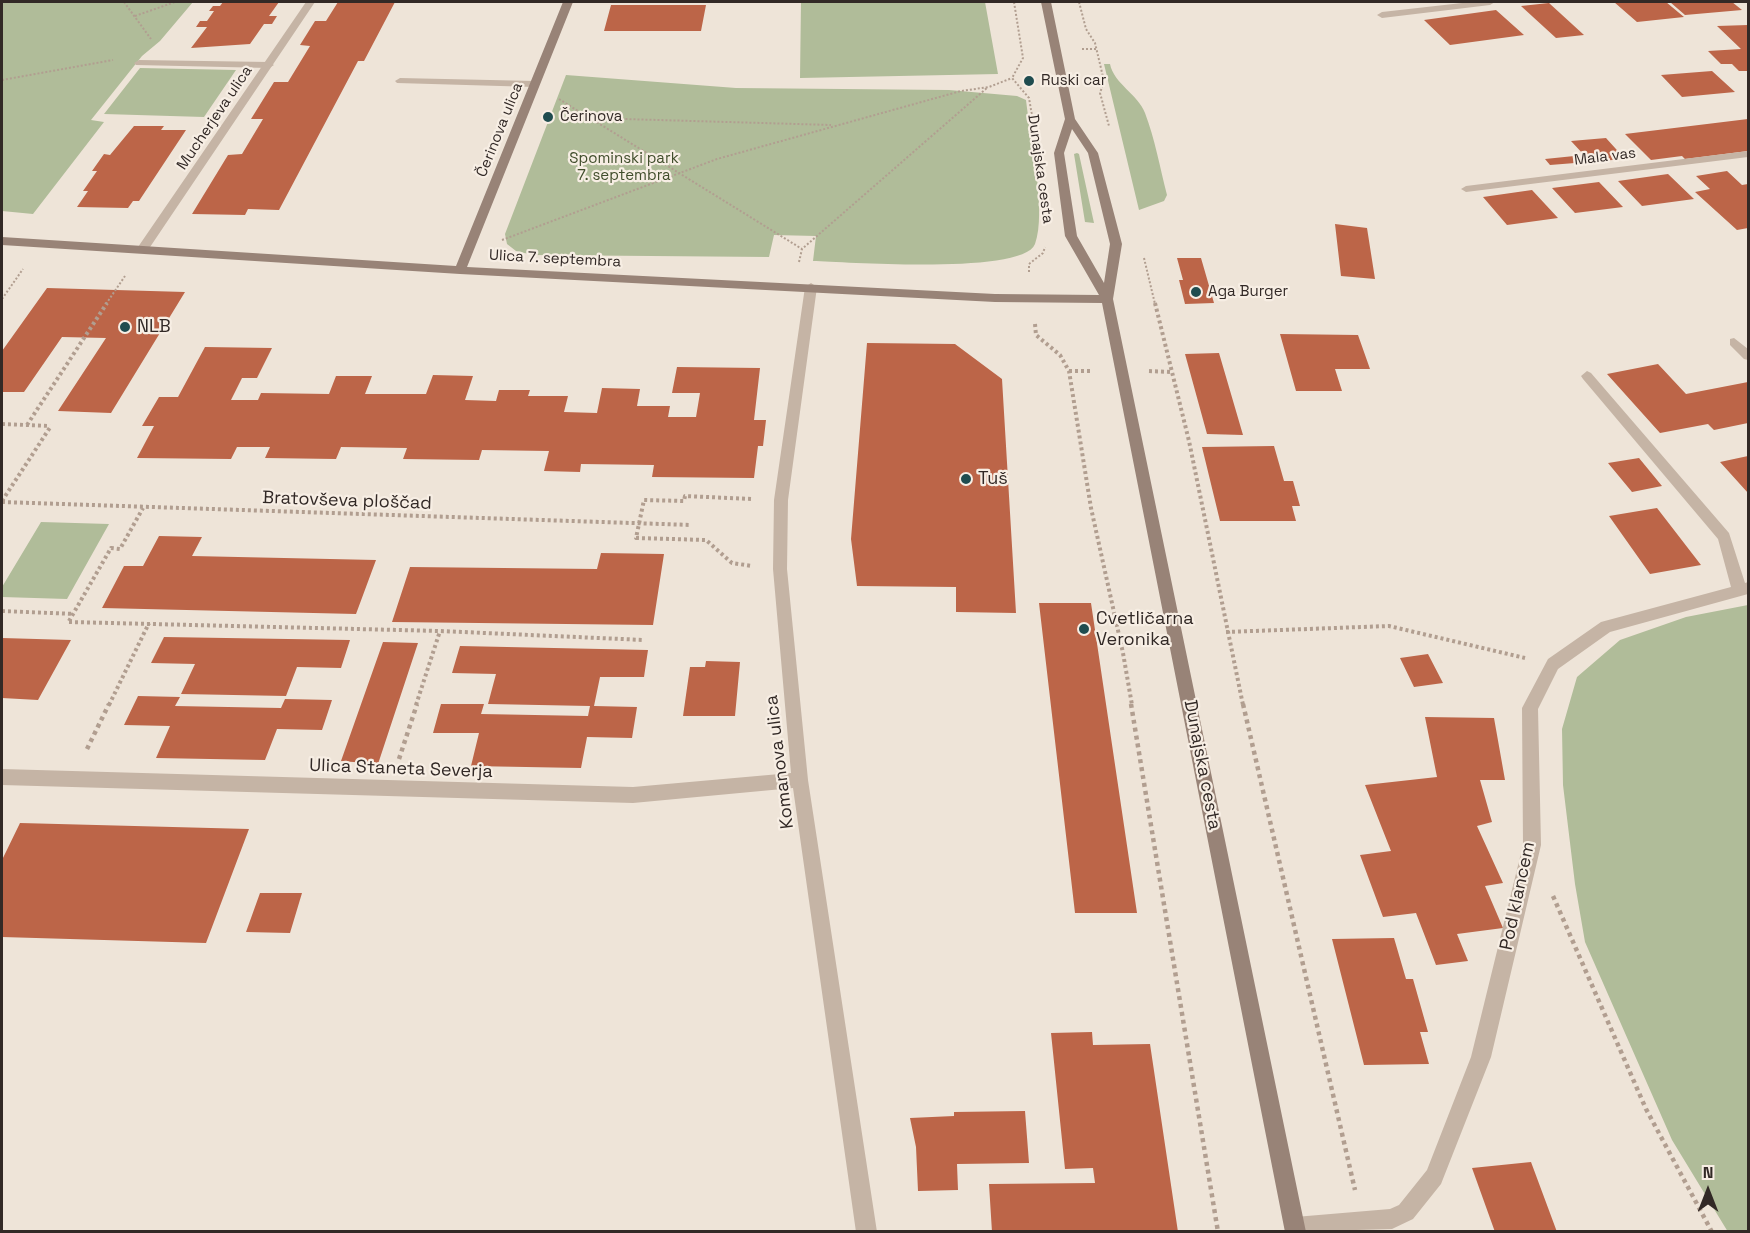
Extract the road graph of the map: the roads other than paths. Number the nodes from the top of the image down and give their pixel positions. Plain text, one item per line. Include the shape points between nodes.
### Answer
1 (310, 2) edge
2 (568, 2) edge
3 (1046, 2) edge
4 (1490, 2) edge
5 (1382, 15) dead end
6 (139, 63) road end
7 (269, 66) junction
8 (400, 81) dead end
9 (535, 84) junction
10 (1070, 119) junction
11 (1749, 154) edge
12 (1466, 189) dead end
13 (2, 241) edge
14 (142, 250) junction
15 (460, 270) junction
16 (811, 286) junction
17 (1107, 299) junction
18 (1734, 342) dead end
19 (1749, 356) edge
20 (1587, 376) dead end
21 (1744, 588) edge
22 (2, 777) edge
23 (800, 780) junction
24 (1296, 1229) edge
25 (867, 1232) edge

1 - 7 street, Mucherjeva ulica
2 - 9 street, Čerinova ulica
3 - 10 street, Dunajska cesta
4 - 5 street
6 - 7 street
7 - 14 street, Mucherjeva ulica
8 - 9 street
9 - 15 street, Čerinova ulica
10 - 17 street, Dunajska cesta via 1093,153 1116,244
10 - 17 street, Dunajska cesta via 1059,153 1071,236
11 - 12 street, Mala vas
13 - 14 street, Ulica 7. septembra
14 - 15 street, Ulica 7. septembra
15 - 16 street, Ulica 7. septembra
16 - 17 street, Ulica 7. septembra via 1014,299
16 - 23 street, Komanova ulica via 781,500 780,569
17 - 24 street, Dunajska cesta
18 - 19 street
20 - 21 street via 1724,537
21 - 24 street, Pod klancem via 1606,627 1553,664 1530,708 1532,845 1481,1057 1434,1177 1406,1212 1392,1219
22 - 23 street, Ulica Staneta Severja via 633,795
23 - 25 street, Komanova ulica

